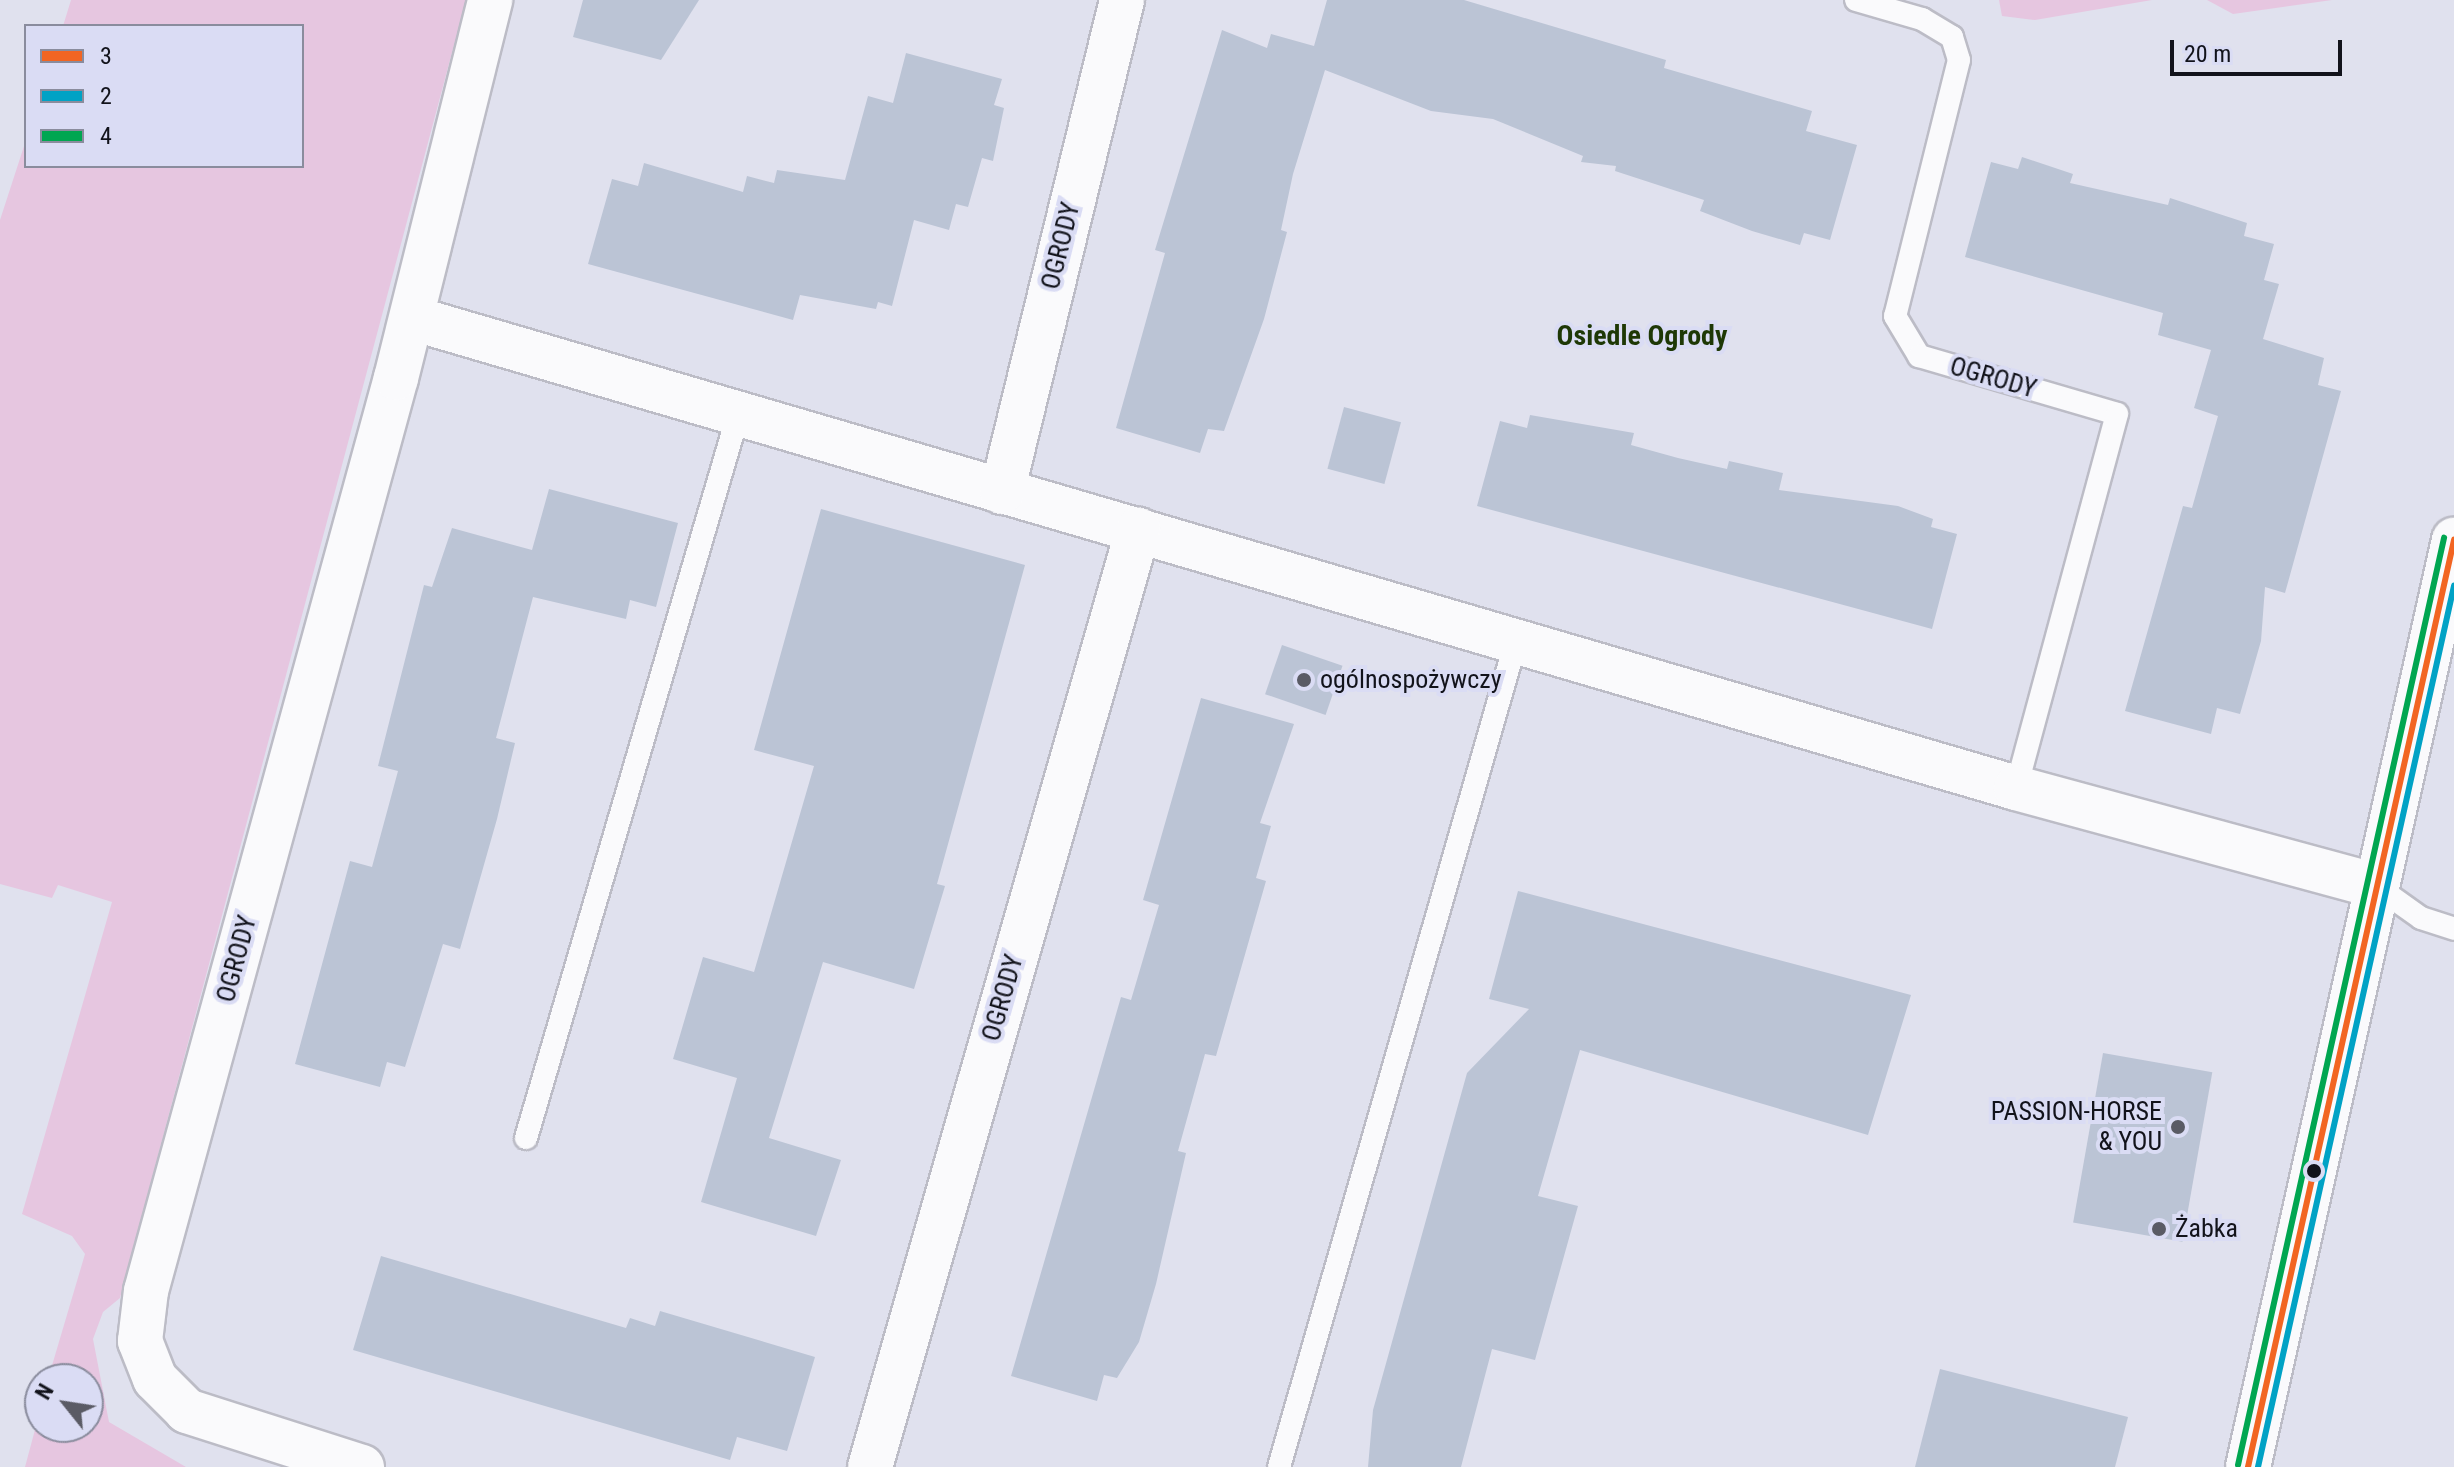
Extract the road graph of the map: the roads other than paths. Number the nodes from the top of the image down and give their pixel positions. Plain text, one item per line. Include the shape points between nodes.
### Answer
1 (490, 0) edge
2 (1122, 0) edge
3 (1856, 0) edge
4 (412, 318) junction
5 (738, 415) junction
6 (1002, 492) junction
7 (1138, 530) junction
8 (2454, 540) edge
9 (1516, 641) junction
10 (2016, 788) junction
11 (2376, 886) junction
12 (2454, 929) edge
13 (526, 1138) dead end
14 (362, 1467) edge
15 (870, 1467) edge
16 (1279, 1467) edge
17 (2248, 1467) edge

1 - 4 street, OGRODY
2 - 6 street, OGRODY
3 - 10 lane, OGRODY via 1922,19 1952,37 1959,60 1895,316 1919,356 2117,414
4 - 5 street
4 - 14 street, OGRODY via 146,1291 140,1341 155,1379 187,1411
5 - 6 street
5 - 13 lane
6 - 7 street
7 - 9 street
7 - 15 street, OGRODY
8 - 11 street
9 - 10 street
9 - 16 lane
10 - 11 street
11 - 12 lane via 2421,918
11 - 17 street

